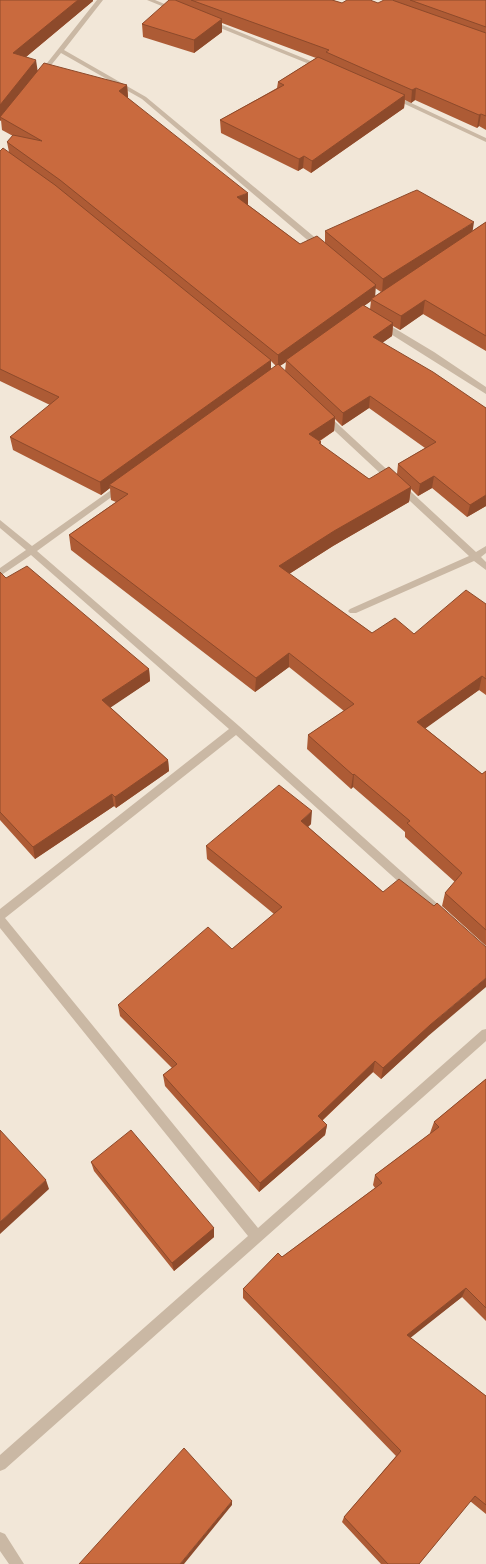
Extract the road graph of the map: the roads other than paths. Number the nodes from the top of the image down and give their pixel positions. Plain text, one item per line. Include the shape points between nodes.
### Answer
1 (100, 0) edge
2 (150, 0) edge
3 (180, 11) edge
4 (203, 19) edge
5 (60, 50) junction
6 (328, 69) edge
7 (37, 80) edge
8 (386, 93) edge
9 (486, 140) edge
10 (327, 252) edge
11 (375, 320) edge
12 (486, 391) edge
13 (318, 411) edge
14 (126, 482) edge
15 (0, 522) edge
16 (486, 550) edge
17 (31, 551) junction
18 (475, 557) junction
19 (486, 567) edge
20 (0, 573) edge
21 (353, 611) dead end
22 (236, 729) junction
23 (0, 915) edge
24 (445, 918) edge
25 (0, 920) edge
26 (486, 1034) edge
27 (256, 1236) junction
28 (0, 1464) edge
29 (0, 1539) edge
30 (17, 1564) edge

1 - 5 street
2 - 3 street
4 - 6 street
5 - 7 street
5 - 10 street via 144,98
8 - 9 street
11 - 12 street
13 - 18 street
14 - 17 street
15 - 17 street
16 - 18 street
17 - 20 street
17 - 22 street
18 - 19 street
18 - 21 street
22 - 23 street
22 - 24 street
25 - 27 street
26 - 27 street
27 - 28 street
29 - 30 street

